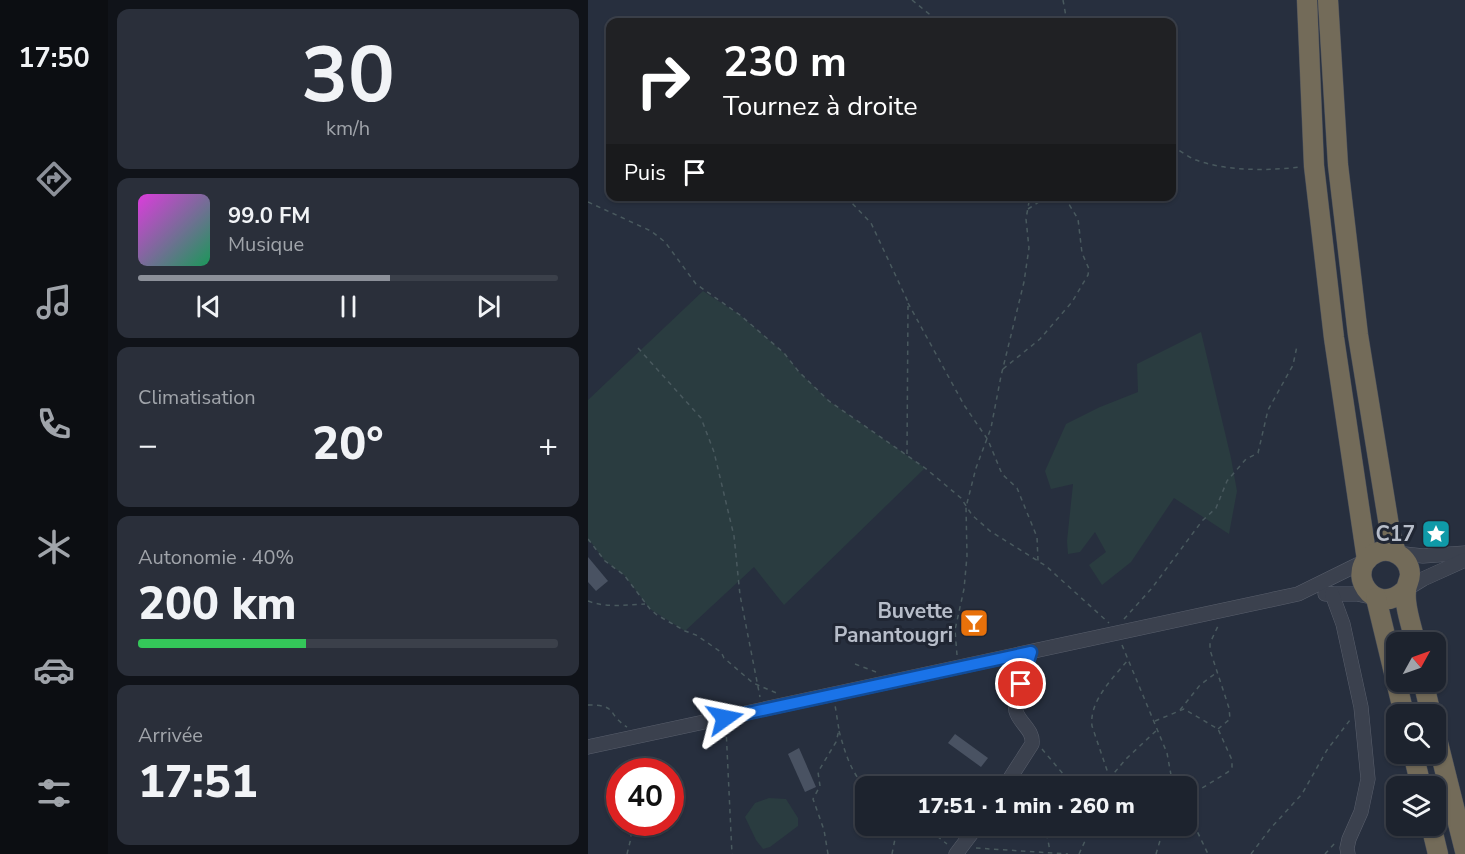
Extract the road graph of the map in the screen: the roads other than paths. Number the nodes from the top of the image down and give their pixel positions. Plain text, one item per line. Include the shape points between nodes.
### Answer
1 (1307, 0) edge
2 (1328, 0) edge
3 (1396, 553) junction
4 (1465, 553) edge
5 (1366, 560) junction
6 (1465, 560) edge
7 (1405, 590) junction
8 (1299, 594) junction
9 (1332, 594) junction
10 (1376, 598) junction
11 (1413, 632) edge
12 (1031, 652) junction
13 (1402, 704) edge
14 (588, 747) edge
15 (1443, 764) edge
16 (1012, 776) edge
17 (966, 836) edge
18 (1434, 836) edge
19 (951, 849) edge
20 (1465, 851) edge
21 (1348, 854) edge
22 (1438, 854) edge

1 - 5 highway via 1314,166
2 - 3 highway via 1338,165 1358,335
3 - 4 street
3 - 5 highway via 1380,552
3 - 7 highway via 1409,569
5 - 8 street
5 - 10 highway via 1362,581
6 - 7 street
7 - 10 highway via 1392,599
7 - 11 highway
8 - 9 street
8 - 12 street
9 - 10 street
9 - 21 street via 1343,624 1361,707 1368,779 1361,812 1348,839
10 - 13 highway
12 - 14 street
12 - 16 street via 1015,700 1018,716 1033,740
15 - 20 highway
17 - 19 street
18 - 22 highway

